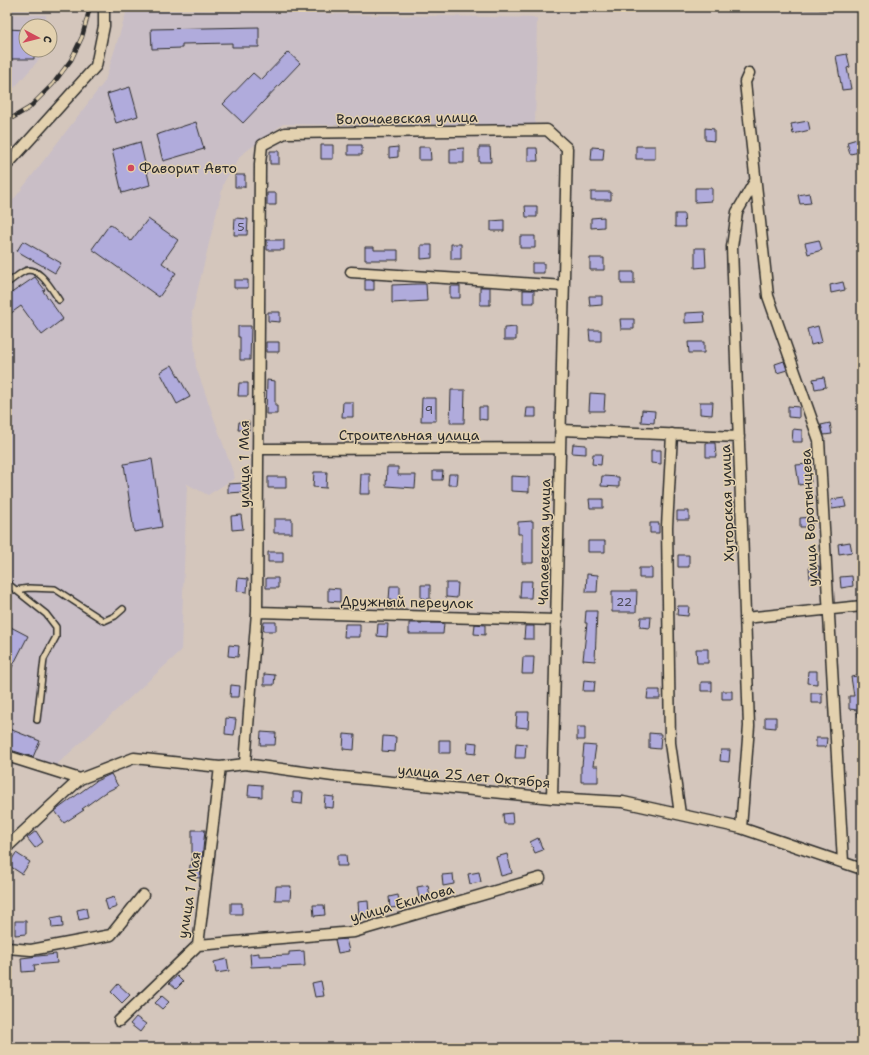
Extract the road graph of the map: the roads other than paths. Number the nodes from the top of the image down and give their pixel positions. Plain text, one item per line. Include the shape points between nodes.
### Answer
1 (104, 7) edge
2 (749, 73) dead end
3 (567, 148) joint
4 (260, 164) joint
5 (7, 165) edge
6 (755, 182) junction
7 (351, 272) dead end
8 (7, 282) edge
9 (564, 286) junction
10 (59, 300) dead end
11 (561, 430) junction
12 (672, 434) junction
13 (739, 437) junction
14 (560, 448) junction
15 (259, 450) junction
16 (7, 582) edge
17 (15, 590) junction
18 (862, 606) edge
19 (123, 609) dead end
20 (828, 609) junction
21 (257, 612) junction
22 (745, 618) junction
23 (556, 620) junction
24 (37, 720) dead end
25 (7, 756) edge
26 (245, 764) junction
27 (220, 767) junction
28 (80, 779) junction
29 (552, 798) junction
30 (680, 814) junction
31 (741, 828) junction
32 (7, 847) edge
33 (843, 862) junction
34 (862, 869) edge
35 (540, 878) dead end
36 (142, 895) dead end
37 (198, 944) junction
38 (7, 948) edge
39 (119, 1021) dead end

1 - 5 street via 104,26 96,66
2 - 6 street, улица Воротынцева via 745,82
3 - 4 street, Волочаевская улица via 547,130 285,133 262,145
3 - 9 street, Чапаевская улица
4 - 15 street, улица 1 Мая
6 - 13 street, Хуторская улица via 737,212 732,247
6 - 20 street, улица Воротынцева via 768,296 819,440
7 - 9 street
8 - 10 lane via 24,270 32,270 40,274
9 - 11 street, Чапаевская улица
11 - 12 street
11 - 14 street, Чапаевская улица
12 - 13 street
12 - 30 street via 667,527 670,743
13 - 22 street, Хуторская улица
14 - 15 street, Строительная улица
14 - 23 street, Чапаевская улица
15 - 21 street, улица 1 Мая
16 - 17 lane
17 - 19 lane via 55,589 104,621
17 - 24 lane via 46,614 56,627 56,637 44,659
18 - 20 street
20 - 22 street
20 - 33 street, улица Воротынцева
21 - 23 street, Дружный переулок
21 - 26 street, улица 1 Мая
22 - 31 street, Хуторская улица via 749,726
23 - 29 street, Чапаевская улица
25 - 28 street
26 - 27 street, улица 25 лет Октября
26 - 29 street, улица 25 лет Октября via 332,776
27 - 28 street, улица 25 лет Октября via 134,758
27 - 37 street, улица 1 Мая
28 - 32 street
29 - 30 street, улица 25 лет Октября via 623,802
30 - 31 street, улица 25 лет Октября
31 - 33 street, улица 25 лет Октября
33 - 34 street, улица 25 лет Октября
35 - 37 street, улица Екимова via 354,932
36 - 38 street via 111,935 31,950
37 - 39 street, улица 1 Мая

